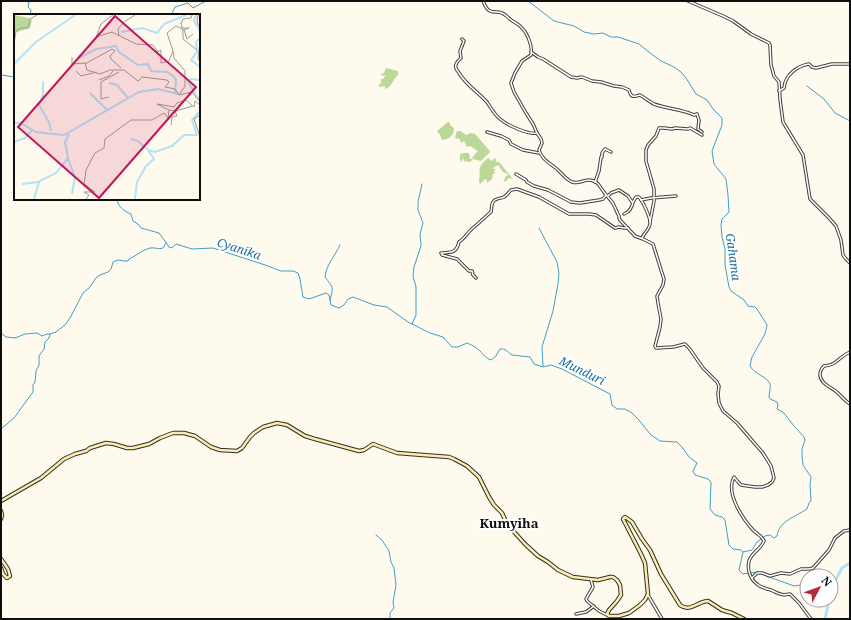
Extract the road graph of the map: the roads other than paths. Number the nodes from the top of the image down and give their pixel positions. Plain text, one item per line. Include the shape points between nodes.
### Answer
1 (483, 1) edge
2 (688, 1) edge
3 (462, 39) dead end
4 (531, 52) junction
5 (850, 64) edge
6 (779, 91) junction
7 (487, 132) dead end
8 (537, 133) junction
9 (611, 152) dead end
10 (540, 154) junction
11 (516, 174) dead end
12 (595, 182) junction
13 (607, 196) junction
14 (676, 196) dead end
15 (654, 198) junction
16 (641, 200) junction
17 (633, 202) junction
18 (624, 214) dead end
19 (650, 222) junction
20 (628, 228) junction
21 (642, 238) junction
22 (850, 263) edge
23 (476, 278) dead end
24 (850, 352) edge
25 (850, 404) edge
26 (1, 501) edge
27 (1, 511) edge
28 (1, 519) edge
29 (850, 530) edge
30 (1, 559) edge
31 (1, 568) edge
32 (752, 578) junction
33 (592, 580) junction
34 (648, 594) junction
35 (594, 606) junction
36 (576, 614) dead end
37 (608, 617) edge
38 (662, 619) edge
39 (744, 619) edge
40 (811, 619) edge

1 - 4 street via 489,11 501,12 520,25 527,36
2 - 6 street via 733,21 770,44 771,65 779,82
3 - 8 street via 464,41 460,51 461,58 456,68 463,79 501,120 515,128
4 - 8 street via 531,55 522,61 511,83
4 - 15 street via 572,77 622,87 629,90 630,95 640,96 651,103 696,114 698,129 702,134 690,128 659,128 648,145 646,161
5 - 6 street via 832,64 816,68 806,64 792,72 784,83 784,88
6 - 22 street via 783,122 802,155 810,199 836,226 844,255
7 - 10 street via 501,136 523,150
8 - 10 street via 542,140
9 - 12 street via 605,149 602,153
10 - 12 street via 572,182 586,179
11 - 13 street via 534,186 571,202 601,200
12 - 13 street
13 - 17 street via 619,190
13 - 20 street via 619,218
14 - 15 street
15 - 16 street
15 - 19 street
16 - 17 street via 637,196
16 - 19 street
17 - 18 street via 630,211
19 - 21 street
20 - 21 street via 635,236
20 - 23 street via 615,228 596,215 569,214 539,197 517,189 511,190 493,201 491,212 459,242 455,251 441,253 456,259 472,271
21 - 32 street via 653,244 663,277 663,285 657,299 661,319 656,348 673,348 685,344 689,348 718,383 719,403 723,412 760,448 772,467 773,479 768,485 741,485 735,477 732,485 736,505 764,541 750,558 748,565
24 - 25 street via 833,365 824,366 820,374 822,381
26 - 33 main road via 41,478 68,457 106,443 133,448 149,444 166,435 184,433 220,450 237,451 263,427 281,424 310,437 359,451 373,444 397,453 454,458 479,477 507,524 533,552 568,576
27 - 28 main road
29 - 32 street via 835,538 829,550 813,568 770,576 758,573
30 - 31 main road via 10,573 9,577 7,578
32 - 40 street via 757,585 783,595 790,594
33 - 35 street via 593,587 586,598
33 - 37 main road via 610,577 619,582 621,595 608,612
34 - 37 main road via 640,605 629,613
34 - 38 street
34 - 39 main road via 645,563 623,518 632,522 680,605 688,608 708,601
35 - 36 street via 586,612
35 - 37 street

